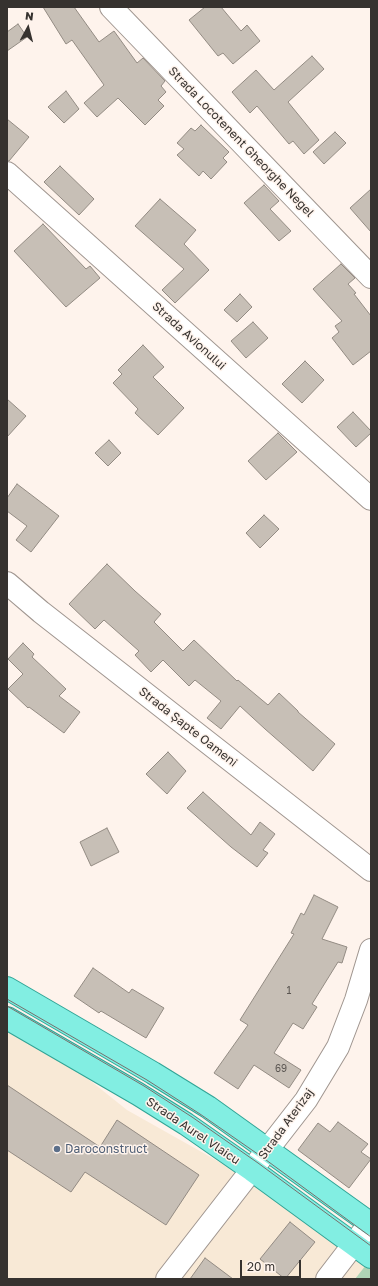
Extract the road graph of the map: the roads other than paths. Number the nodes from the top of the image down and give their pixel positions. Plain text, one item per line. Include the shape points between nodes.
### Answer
1 (111, 7) edge
2 (7, 173) edge
3 (371, 277) edge
4 (371, 499) edge
5 (7, 583) edge
6 (371, 870) edge
7 (371, 950) edge
8 (7, 988) edge
9 (7, 1018) edge
10 (269, 1149) junction
11 (252, 1170) junction
12 (370, 1223) edge
13 (362, 1251) edge
14 (168, 1279) edge
15 (328, 1279) edge

1 - 3 street, Strada Locotenent Gheorghe Negel
2 - 4 street, Strada Avionului
5 - 6 street, Strada Șapte Oameni
7 - 10 street, Strada Aterizaj via 356,1000 338,1046 306,1100
8 - 10 main road via 154,1073
9 - 11 main road, Strada Aurel Vlaicu via 138,1094
10 - 11 street, Strada Aterizaj
10 - 12 main road
11 - 13 main road, Strada Aurel Vlaicu
11 - 14 street, Strada Aterizaj
12 - 13 street
13 - 15 street

